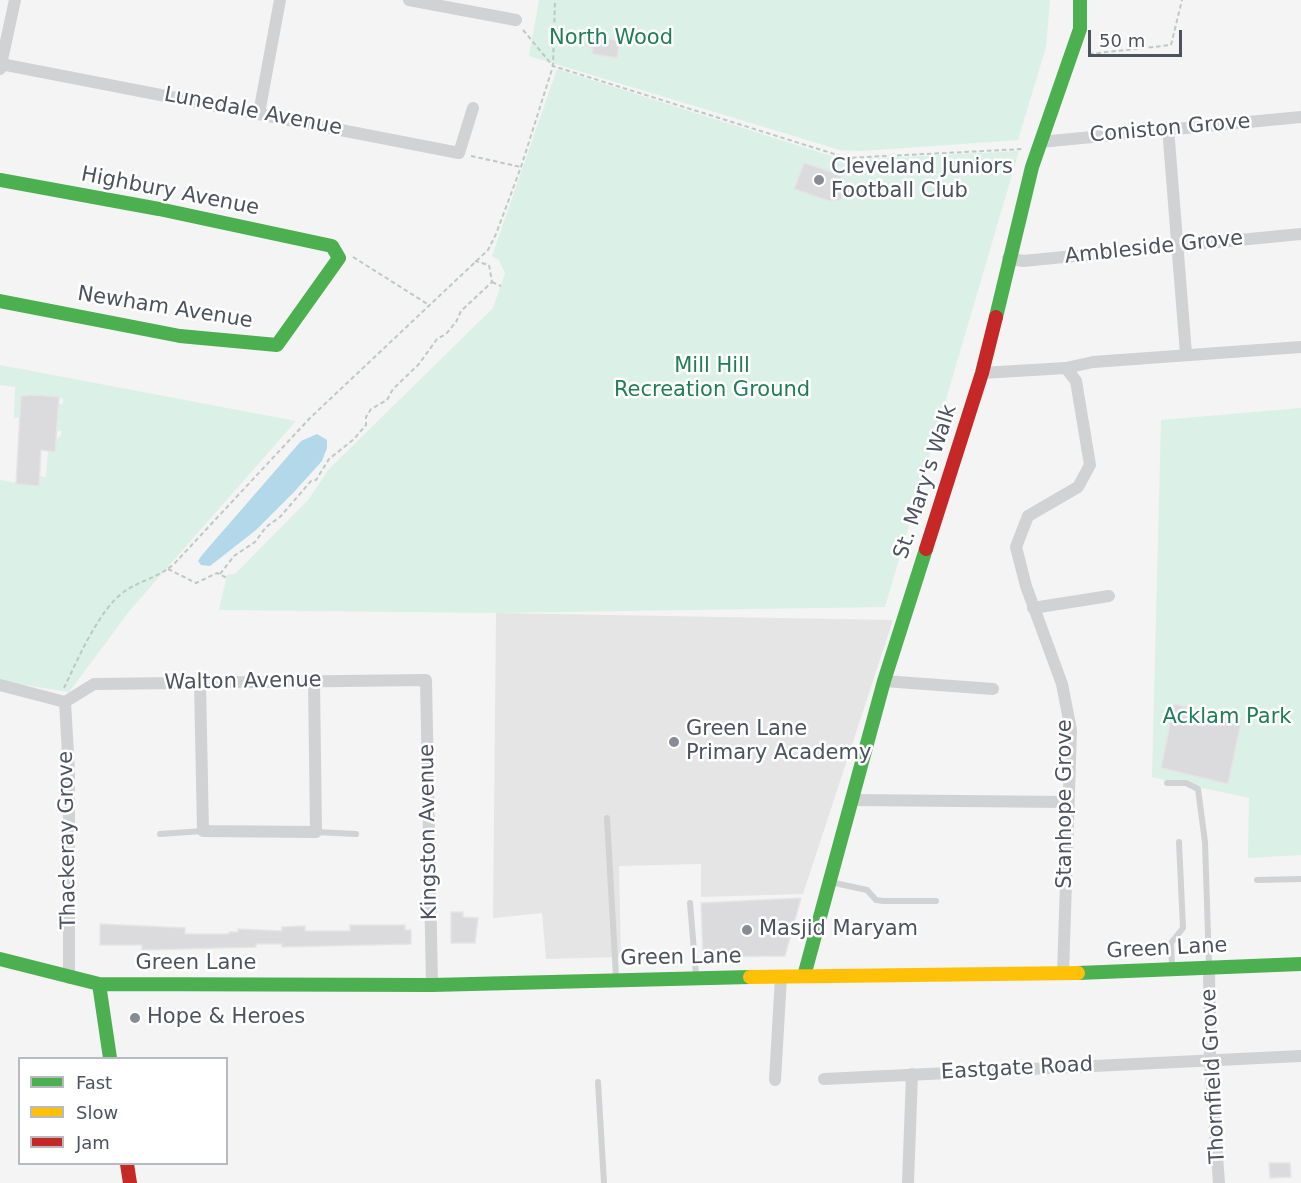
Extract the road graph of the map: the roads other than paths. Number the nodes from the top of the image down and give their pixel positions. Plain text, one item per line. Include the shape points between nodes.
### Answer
1 (15, 0) edge
2 (280, 0) edge
3 (409, 0) edge
4 (1080, 0) edge
5 (516, 20) road end
6 (0, 67) edge
7 (473, 108) dead end
8 (259, 113) junction
9 (1301, 117) edge
10 (1168, 128) junction
11 (1040, 142) junction
12 (0, 180) edge
13 (1301, 234) edge
14 (1180, 244) junction
15 (332, 246) joint
16 (1008, 258) junction
17 (0, 301) edge
18 (1301, 347) edge
19 (1186, 354) junction
20 (1066, 368) junction
21 (982, 373) junction
22 (1109, 597) dead end
23 (1033, 608) junction
24 (426, 680) joint
25 (314, 681) junction
26 (884, 681) junction
27 (200, 682) junction
28 (0, 685) edge
29 (993, 689) dead end
30 (62, 700) junction
31 (1167, 783) dead end
32 (852, 800) junction
33 (1068, 802) junction
34 (607, 818) dead end
35 (203, 831) junction
36 (316, 832) junction
37 (160, 834) dead end
38 (356, 834) dead end
39 (1179, 842) dead end
40 (1301, 879) edge
41 (1257, 880) dead end
42 (830, 882) junction
43 (936, 901) dead end
44 (690, 903) dead end
45 (0, 959) edge
46 (1301, 964) edge
47 (1209, 968) junction
48 (1173, 970) junction
49 (1063, 974) junction
50 (804, 976) junction
51 (780, 977) junction
52 (69, 978) junction
53 (696, 979) junction
54 (616, 981) junction
55 (99, 984) junction
56 (432, 985) junction
57 (1301, 1056) edge
58 (110, 1057) edge
59 (1210, 1060) junction
60 (912, 1074) junction
61 (824, 1079) dead end
62 (775, 1080) dead end
63 (598, 1082) dead end
64 (127, 1165) edge
65 (130, 1183) edge
66 (604, 1183) edge
67 (908, 1183) edge
68 (1220, 1183) edge

1 - 6 street
2 - 8 street
3 - 5 street
4 - 11 street, St. Mary's Walk via 1080,29
6 - 8 street, Lunedale Avenue
7 - 8 street, Lunedale Avenue via 459,153
9 - 10 street, Coniston Grove
10 - 11 street, Coniston Grove
10 - 14 street
11 - 16 street, St. Mary's Walk
12 - 15 street, Highbury Avenue
13 - 14 street, Ambleside Grove
14 - 16 street, Ambleside Grove via 1023,261
14 - 19 street
15 - 17 street, Newham Avenue via 339,258 278,345 180,336
16 - 21 street, St. Mary's Walk
18 - 19 street
19 - 20 street
20 - 21 street
20 - 23 street, Stanhope Grove via 1076,381 1090,465 1078,488 1028,516 1016,547
21 - 26 street, St. Mary's Walk
22 - 23 street
23 - 33 street, Stanhope Grove via 1062,684 1071,730
24 - 25 street, Walton Avenue
24 - 56 street, Kingston Avenue
25 - 27 street, Walton Avenue
25 - 36 street
26 - 29 street
26 - 32 street, St. Mary's Walk
27 - 30 street, Walton Avenue via 94,684
27 - 35 street
28 - 30 street
30 - 52 street, Thackeray Grove via 69,771
31 - 47 lane via 1186,783 1198,789 1205,842
32 - 33 street
32 - 42 street, St. Mary's Walk
33 - 49 street, Stanhope Grove
34 - 54 lane
35 - 36 street
35 - 37 lane
36 - 38 lane
39 - 48 lane via 1183,928 1171,943
40 - 41 lane
42 - 43 lane via 867,890 884,902
42 - 50 street, St. Mary's Walk
44 - 53 lane
45 - 52 street, Green Lane
46 - 47 street, Green Lane
47 - 48 street, Green Lane
47 - 59 street, Thornfield Grove
48 - 49 street, Green Lane
49 - 50 street, Green Lane
50 - 51 street, Green Lane
51 - 53 street, Green Lane
51 - 62 street
52 - 55 street, Green Lane
53 - 54 street, Green Lane
54 - 56 street, Green Lane
55 - 56 street, Green Lane
55 - 58 street
57 - 59 street, Eastgate Road
59 - 60 street, Eastgate Road
59 - 68 street, Thornfield Grove
60 - 61 street, Eastgate Road
60 - 67 street
63 - 66 lane
64 - 65 street

